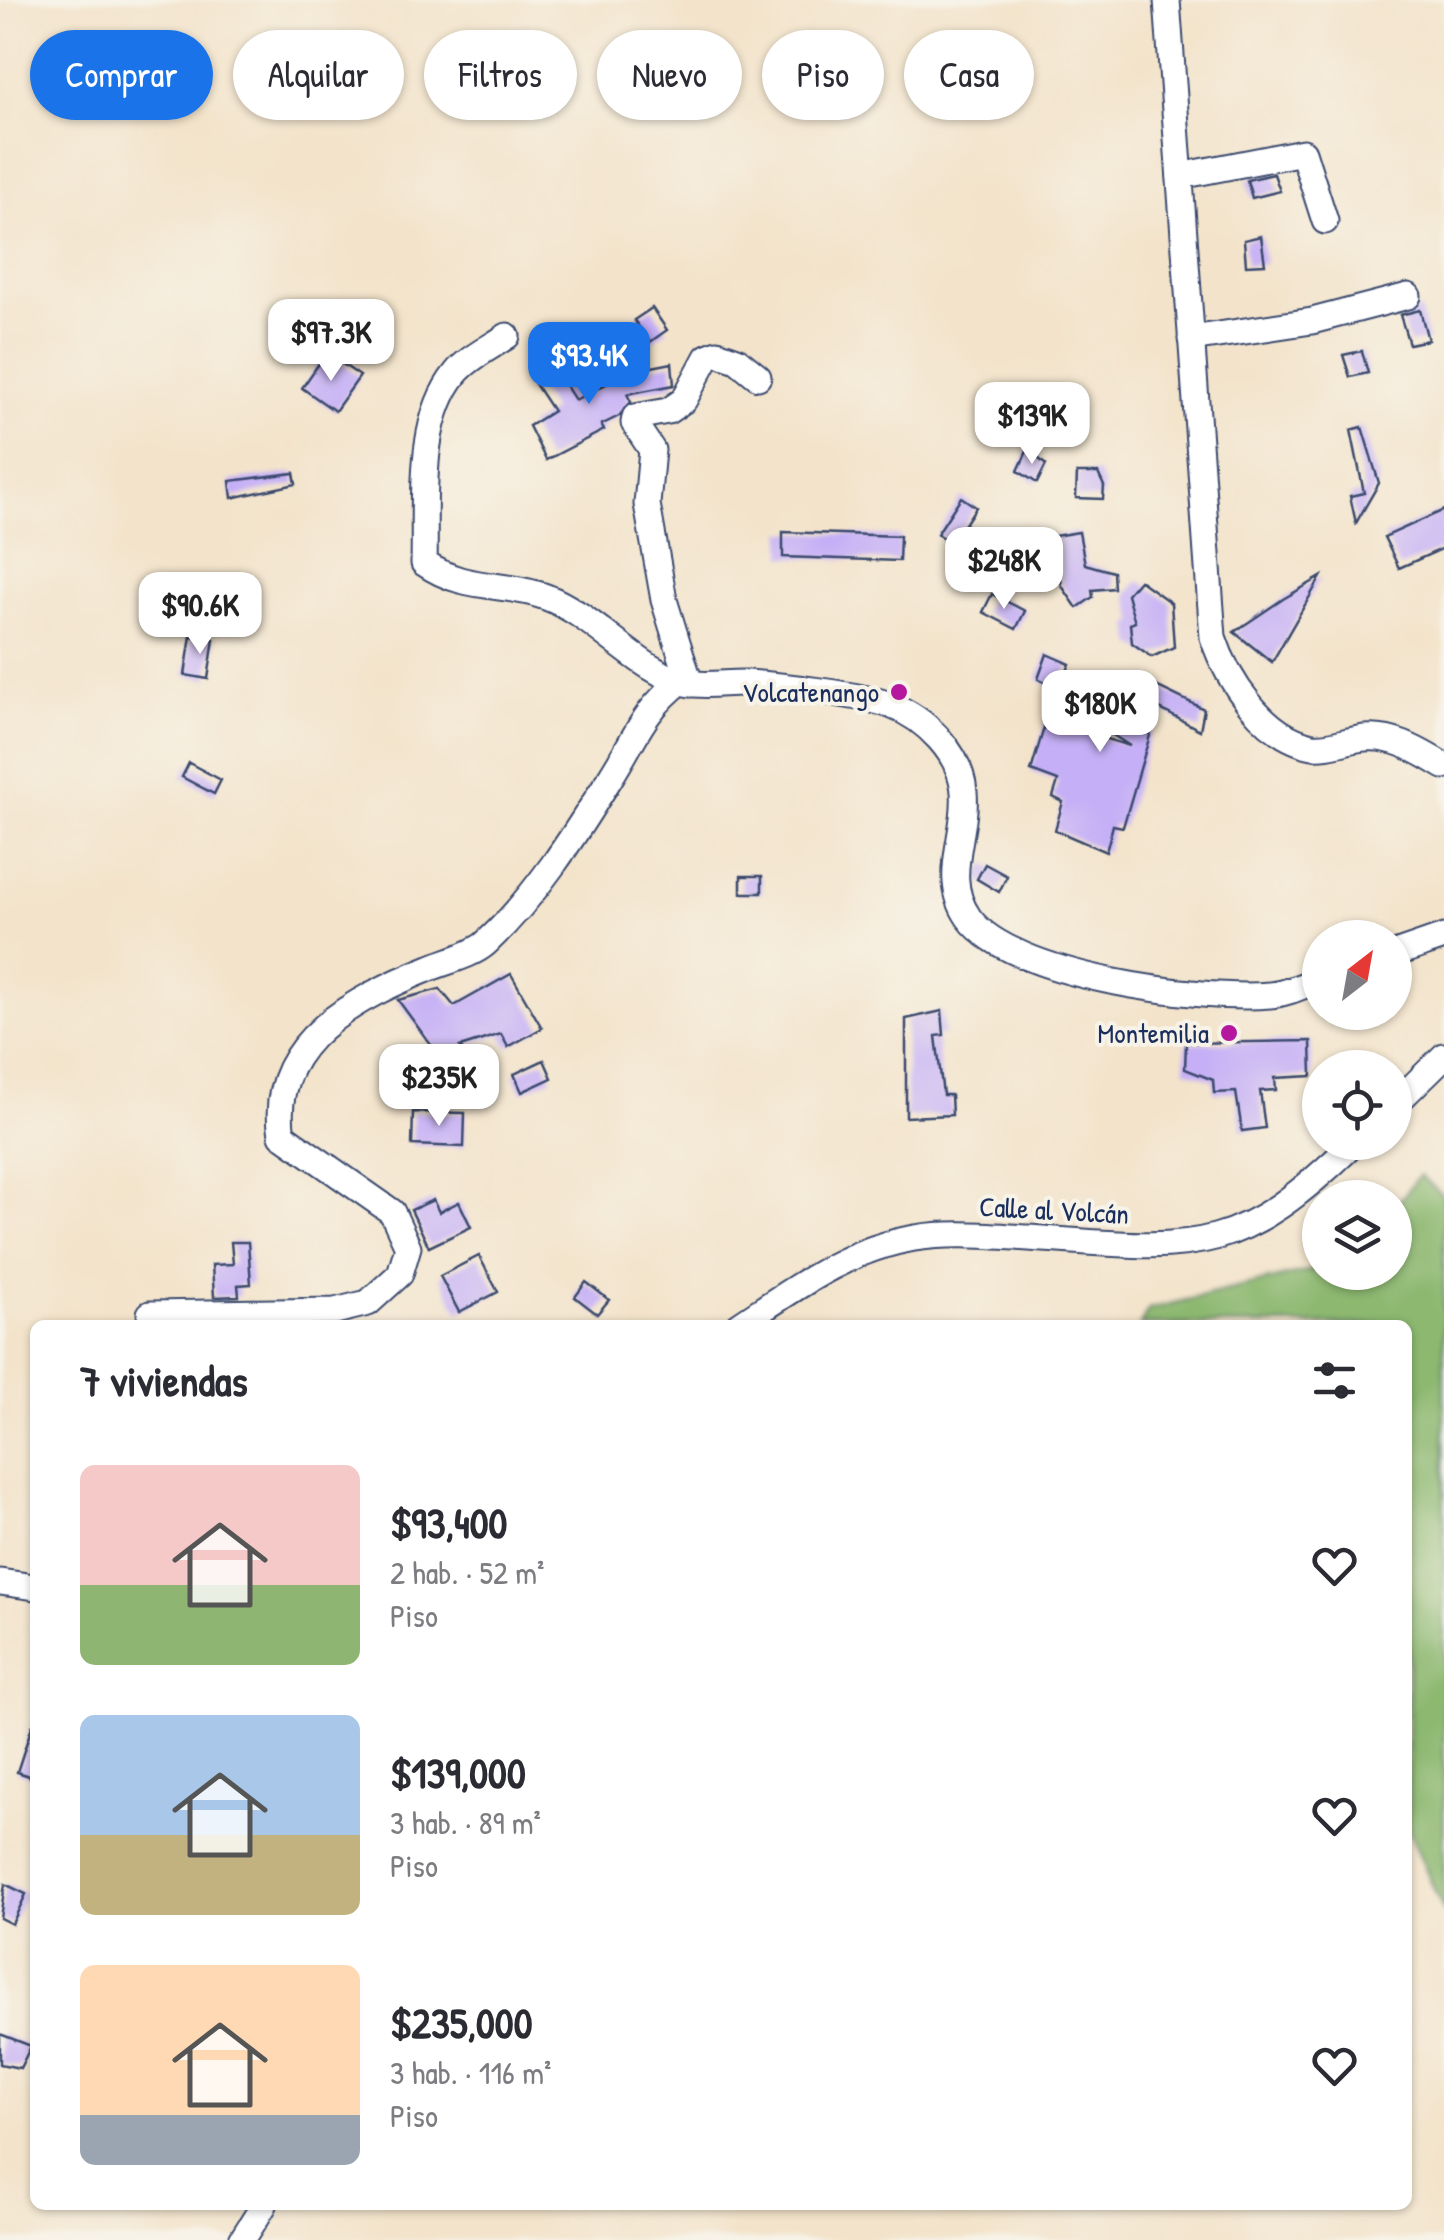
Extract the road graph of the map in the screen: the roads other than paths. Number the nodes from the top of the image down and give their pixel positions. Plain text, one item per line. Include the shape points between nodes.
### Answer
1 (1167, 0) edge
2 (1180, 176) junction
3 (1325, 221) dead end
4 (1408, 296) dead end
5 (507, 336) dead end
6 (1191, 339) junction
7 (758, 378) dead end
8 (685, 682) junction
9 (1444, 766) edge
10 (1444, 937) edge
11 (1412, 948) edge
12 (1302, 985) edge
13 (1444, 1056) edge
14 (1412, 1087) edge
15 (1336, 1160) edge
16 (150, 1314) dead end
17 (747, 1320) edge
18 (0, 1582) edge
19 (30, 1586) edge
20 (261, 2210) edge
21 (242, 2240) edge

1 - 2 street
2 - 3 street via 1303,152
2 - 6 street
4 - 6 street
5 - 8 street via 456,372 438,407 427,454 424,563 448,579 545,597
6 - 9 street via 1214,637 1224,672 1276,730 1314,746 1367,737 1408,744
7 - 8 street via 717,353 707,357 684,400 668,411 635,416 652,450 647,504
8 - 12 street via 748,683 890,705 940,735 964,791 955,884 969,917 1028,960 1136,986 1214,995 1274,995
8 - 16 street via 649,707 561,856 483,946 356,1001 296,1057 282,1089 282,1135 392,1212 408,1246 400,1274 368,1303 336,1311
10 - 11 street
13 - 14 street
15 - 17 street, Calle al Volcán via 1293,1200 1218,1238 1152,1246 972,1234 911,1238 836,1263
18 - 19 street
20 - 21 street

